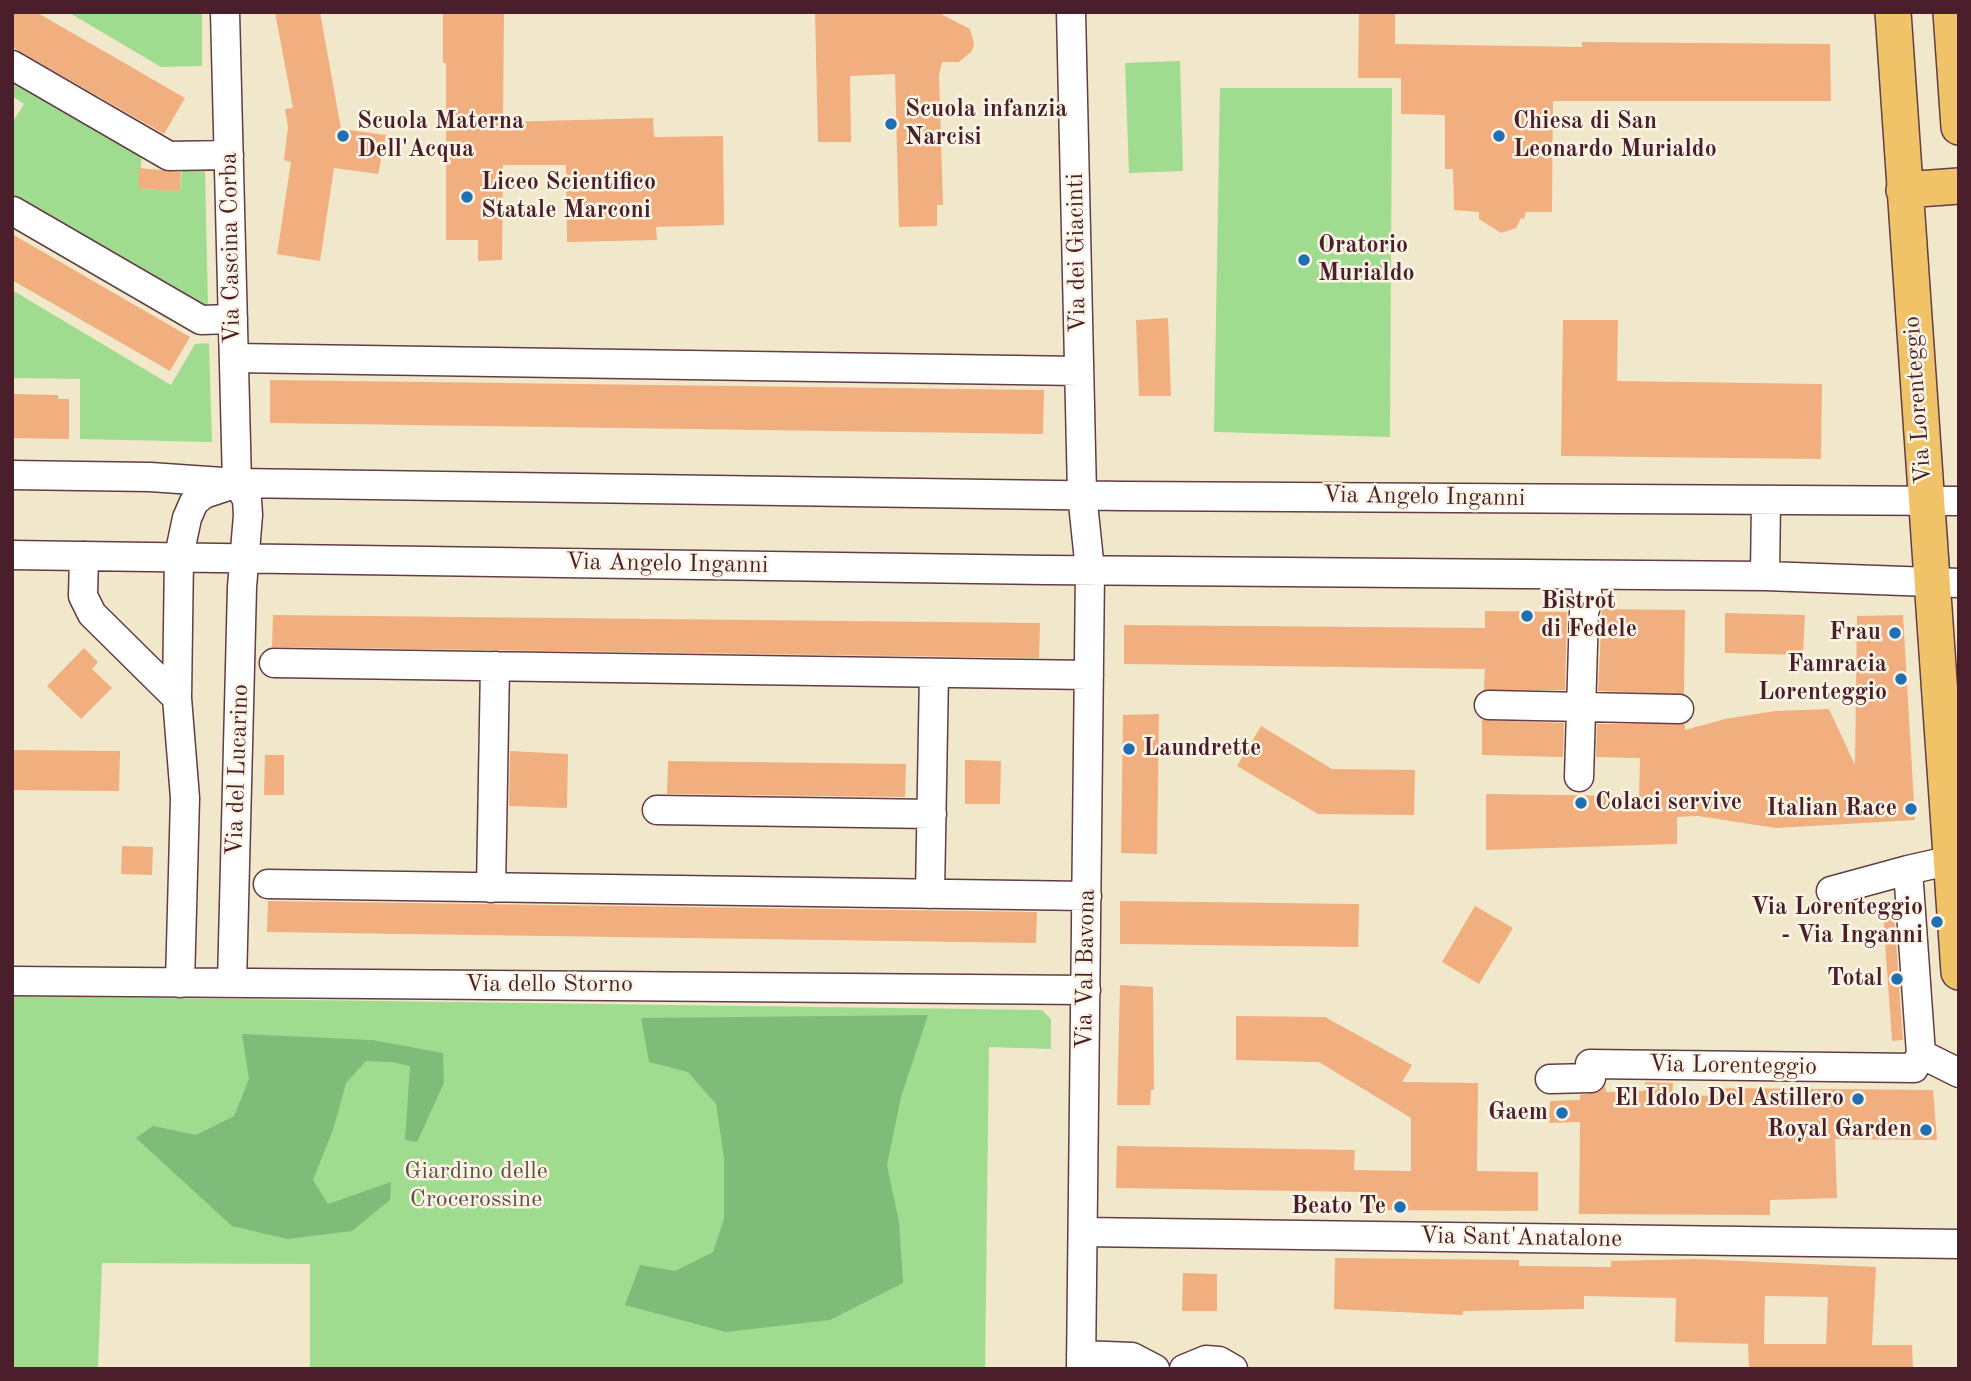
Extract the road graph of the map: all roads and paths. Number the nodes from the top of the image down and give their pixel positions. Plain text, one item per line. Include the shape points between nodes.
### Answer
1 (225, 12) edge
2 (1071, 12) edge
3 (1893, 12) edge
4 (1951, 12) edge
5 (12, 65) edge
6 (1959, 127) edge
7 (229, 155) junction
8 (1959, 186) edge
9 (1904, 190) junction
10 (13, 211) edge
11 (233, 319) junction
12 (234, 358) junction
13 (1079, 370) junction
14 (12, 475) edge
15 (237, 483) junction
16 (1082, 494) junction
17 (1766, 500) junction
18 (1959, 501) edge
19 (1924, 502) junction
20 (12, 555) edge
21 (85, 556) junction
22 (179, 556) junction
23 (243, 556) junction
24 (1090, 570) junction
25 (1585, 576) junction
26 (1765, 576) junction
27 (1946, 582) edge
28 (274, 663) dead end
29 (495, 666) junction
30 (934, 673) junction
31 (1089, 675) junction
32 (177, 698) junction
33 (1489, 705) dead end
34 (1583, 707) junction
35 (1679, 709) dead end
36 (1579, 777) dead end
37 (1953, 786) edge
38 (657, 810) dead end
39 (932, 814) junction
40 (1952, 860) junction
41 (1908, 870) junction
42 (268, 884) dead end
43 (491, 888) junction
44 (1831, 891) dead end
45 (930, 894) junction
46 (1087, 896) junction
47 (1959, 972) edge
48 (12, 981) edge
49 (180, 983) junction
50 (232, 983) junction
51 (1086, 990) junction
52 (1921, 1054) junction
53 (1959, 1073) edge
54 (1550, 1079) dead end
55 (1083, 1232) junction
56 (1959, 1244) edge
57 (1081, 1362) edge
58 (1155, 1369) edge
59 (1184, 1369) edge
60 (1233, 1369) edge

1 - 7 street, Via Cascina Corba
2 - 13 street, Via dei Giacinti
3 - 9 main road, Via Lorenteggio
4 - 6 main road
5 - 7 street via 169,156
7 - 11 street, Via Cascina Corba
8 - 9 main road
9 - 19 main road, Via Lorenteggio
10 - 11 street via 201,320
11 - 12 street, Via Cascina Corba
12 - 13 street
12 - 15 street, Via Cascina Corba
13 - 16 street, Via dei Giacinti
14 - 15 street, Via Angelo Inganni
15 - 16 street, Via Angelo Inganni
15 - 22 street, Via Angelo Inganni via 194,502
15 - 23 street via 247,499
16 - 17 street, Via Angelo Inganni
16 - 24 street
17 - 19 street, Via Angelo Inganni
17 - 26 street
18 - 19 street, Via Angelo Inganni
19 - 27 main road, Via Lorenteggio
20 - 21 street, Via Angelo Inganni
21 - 22 street, Via Angelo Inganni
21 - 32 street via 83,596 92,614
22 - 23 street, Via Angelo Inganni
22 - 32 street
23 - 24 street, Via Angelo Inganni
23 - 50 street, Via del Lucarino
24 - 25 street, Via Angelo Inganni
24 - 31 street, Via Val Bavona
25 - 26 street, Via Angelo Inganni
25 - 34 street
26 - 27 street, Via Angelo Inganni
27 - 37 main road, Via Lorenteggio
28 - 29 street
29 - 30 street
29 - 43 street
30 - 31 street
30 - 39 street
31 - 46 street, Via Val Bavona
32 - 49 street via 185,798
33 - 34 street
34 - 35 street
34 - 36 street
37 - 40 main road, Via Lorenteggio
38 - 39 street
39 - 45 street
40 - 41 street
40 - 47 main road, Via Lorenteggio
41 - 44 street
41 - 52 street
42 - 43 street
43 - 45 street
45 - 46 street
46 - 51 street, Via Val Bavona
48 - 49 street, Via dello Storno
49 - 50 street, Via dello Storno
50 - 51 street, Via dello Storno
51 - 55 street, Via Val Bavona
52 - 53 street
52 - 54 street, Via Lorenteggio via 1914,1069 1590,1063 1591,1078
55 - 56 street, Via Sant'Anatalone
55 - 57 street, Via Val Bavona
57 - 58 street via 1132,1357
59 - 60 street via 1206,1360

